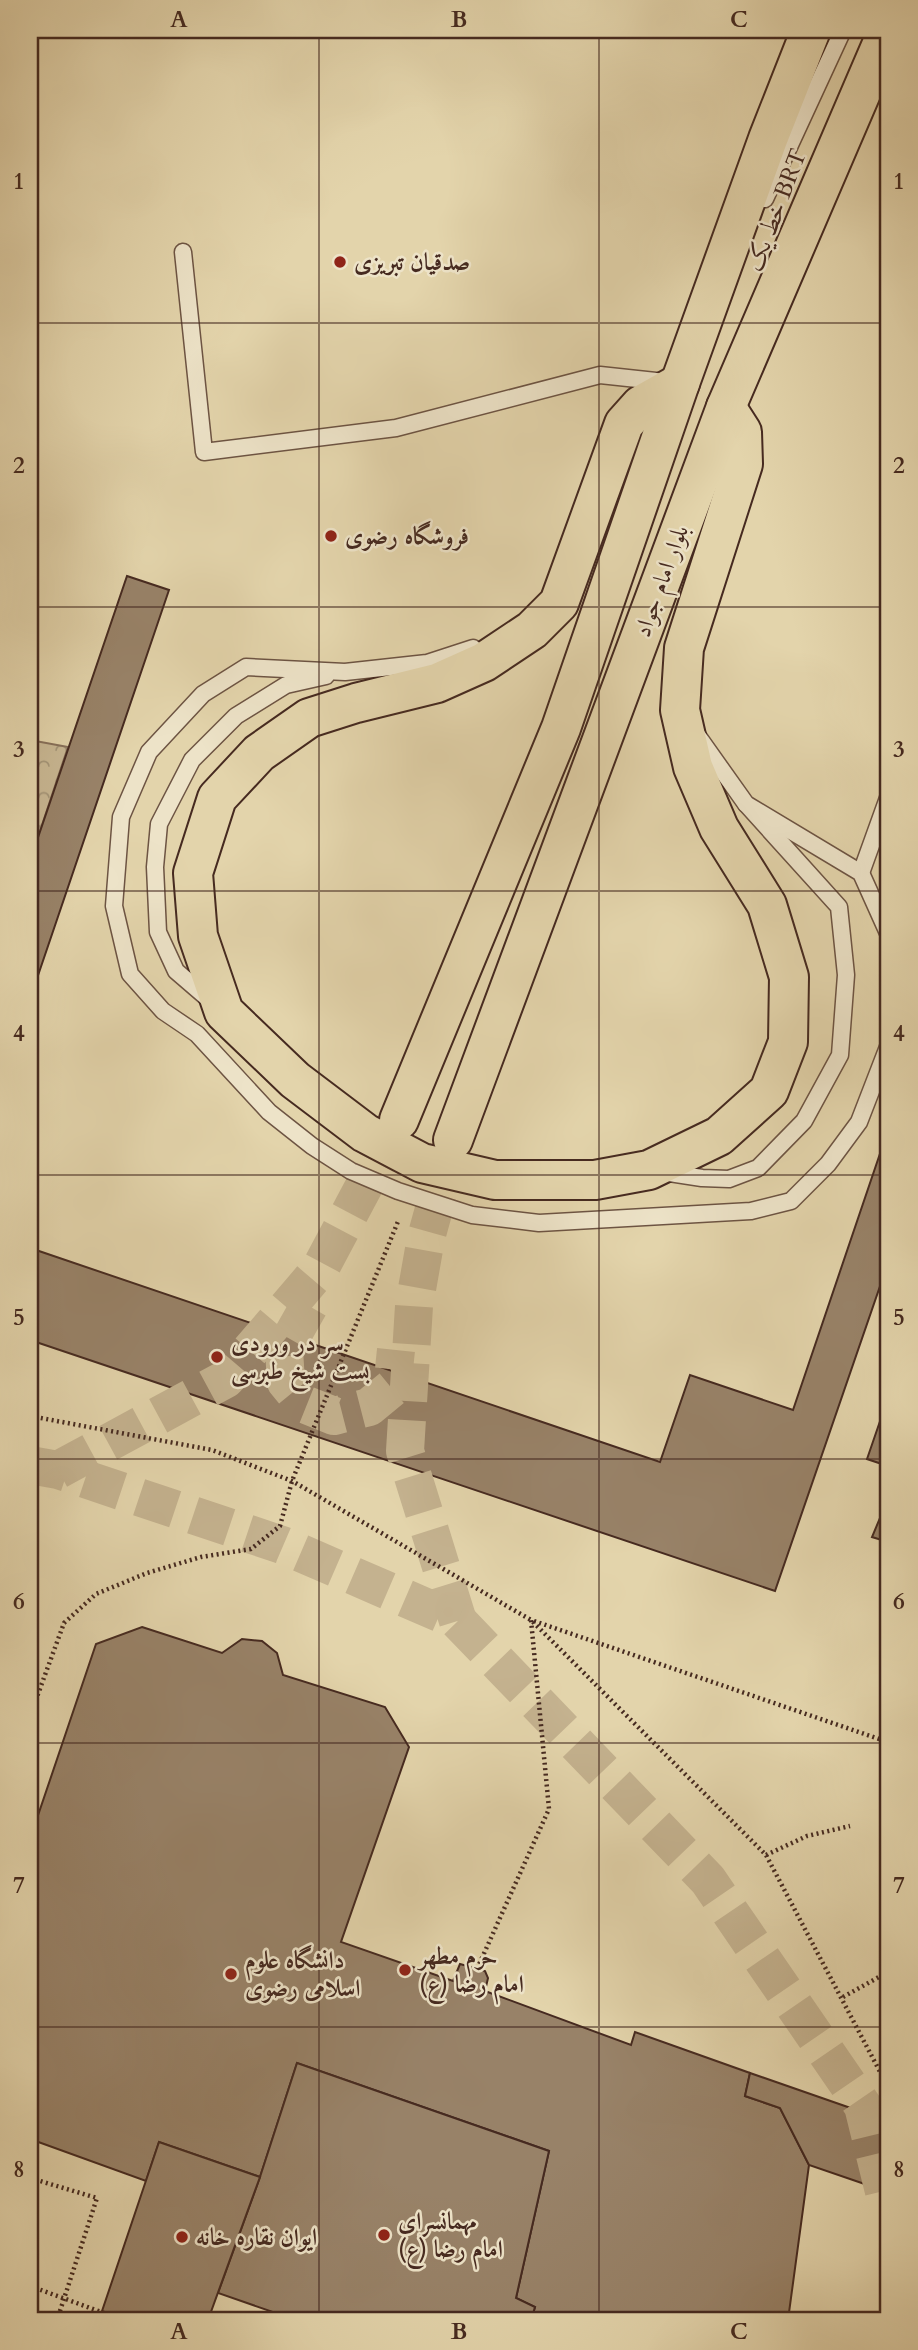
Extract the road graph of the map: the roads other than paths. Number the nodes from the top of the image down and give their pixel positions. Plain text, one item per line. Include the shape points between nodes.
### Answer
1 (811, 30) edge
2 (843, 30) edge
3 (888, 30) edge
4 (854, 69) dead end
5 (183, 252) dead end
6 (680, 383) junction
7 (726, 407) junction
8 (532, 630) junction
9 (345, 672) junction
10 (680, 710) junction
11 (888, 798) edge
12 (746, 804) junction
13 (861, 873) junction
14 (888, 933) edge
15 (225, 1012) junction
16 (888, 1046) edge
17 (399, 1120) tunnel mouth
18 (453, 1140) tunnel mouth
19 (649, 1170) junction

1 - 6 main road, بلوار امام جواد
2 - 6 lane, خط یک BRT
3 - 7 main road, بلوار امام جواد
4 - 7 lane, خط یک BRT
5 - 6 lane via 204,452 396,428 600,375
6 - 8 main road via 641,405 624,424 559,603
6 - 17 main road, بلوار امام جواد via 561,727
7 - 10 main road via 742,432 743,464 684,648
7 - 18 main road, بلوار امام جواد
8 - 9 lane via 427,663
8 - 15 main road via 484,662 437,683 309,718 258,753 216,798 193,873 198,936
9 - 15 lane via 286,685 236,716 192,760 159,824 155,867 158,932 176,971
9 - 16 lane via 246,667 203,694 149,752 121,817 114,906 130,974 163,1011 197,1034 269,1112 312,1146 351,1171 472,1215 539,1223 751,1212 791,1201 828,1164 859,1122
10 - 12 lane
10 - 19 main road via 693,767 719,828 767,905 789,977 788,1042 769,1091 719,1136
11 - 13 lane
12 - 13 lane
12 - 19 lane via 839,907 846,975 840,1055 804,1121 758,1168 729,1179
13 - 14 lane
15 - 19 main road via 295,1080 365,1133 422,1163 495,1180 595,1180

